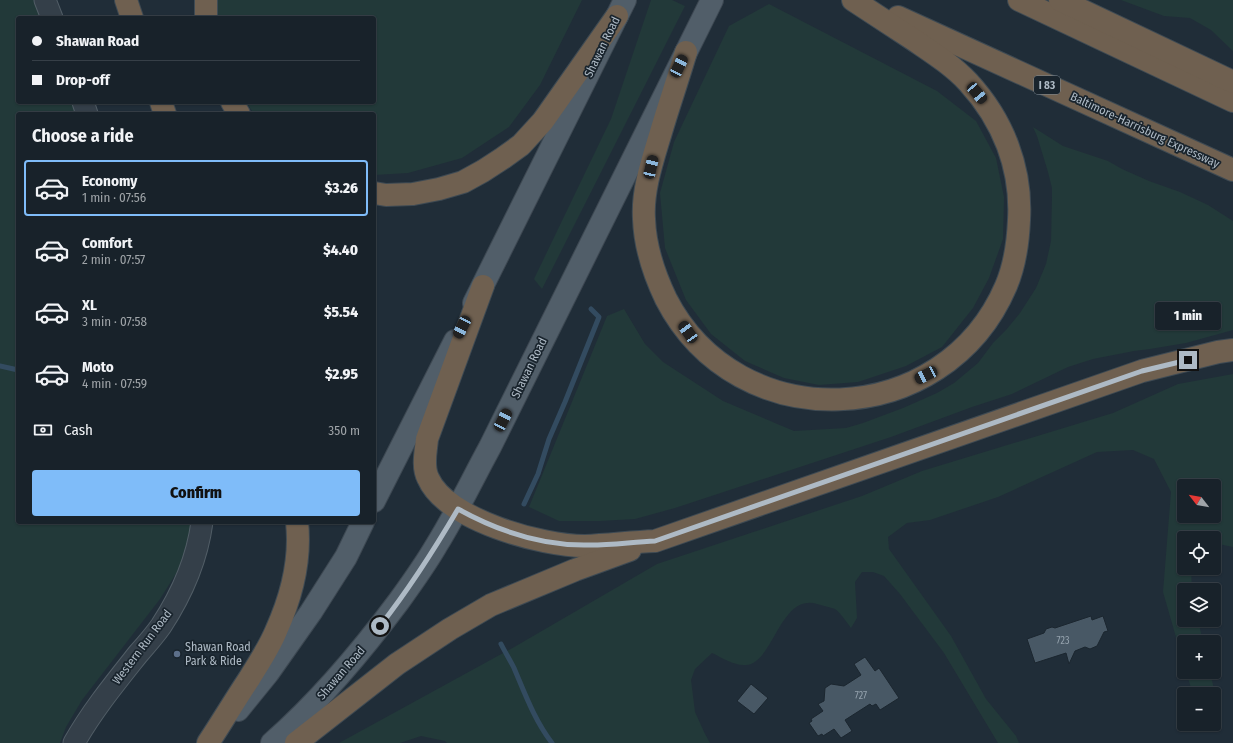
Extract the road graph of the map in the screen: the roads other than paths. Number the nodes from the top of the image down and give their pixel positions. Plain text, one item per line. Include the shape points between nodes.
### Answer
1 (45, 0) edge
2 (126, 0) edge
3 (206, 0) edge
4 (712, 0) edge
5 (853, 0) edge
6 (861, 0) edge
7 (1019, 0) edge
8 (1060, 0) edge
9 (621, 8) edge
10 (51, 16) edge
11 (131, 16) edge
12 (206, 16) edge
13 (686, 52) junction
14 (1233, 82) edge
15 (1233, 101) edge
16 (1233, 170) edge
17 (376, 193) edge
18 (483, 286) junction
19 (1233, 350) edge
20 (376, 497) edge
21 (458, 509) junction
22 (202, 524) edge
23 (297, 524) edge
24 (362, 524) edge
25 (655, 541) junction
26 (74, 743) edge
27 (209, 743) edge
28 (272, 743) edge
29 (296, 743) edge

1 - 10 street
2 - 11 highway
3 - 12 highway
4 - 13 main road, Shawan Road
5 - 13 highway via 952,66 969,83 985,102 1000,127 1012,156 1019,187 1020,212 1014,262 1006,286 994,309 965,346 948,360 902,387 877,395 825,400 796,396 749,382 706,352 673,312 652,265 643,216 646,188 654,156
6 - 16 highway, Baltimore-Harrisburg Expressway / I 83
7 - 15 highway
8 - 14 highway
9 - 17 highway via 543,122 521,145 463,182 413,194
9 - 18 main road, Shawan Road
13 - 21 main road, Shawan Road
18 - 20 main road, Shawan Road
18 - 21 highway via 427,439 427,477 444,498
19 - 25 highway via 1142,371
21 - 25 highway via 517,534 557,544 584,546
21 - 28 main road, Shawan Road via 414,580 357,655 321,697
22 - 26 street, Western Run Road via 191,570 178,598 160,627 100,702
23 - 27 highway via 297,562 290,596 276,632
24 - 27 main road via 346,557 311,612 268,673
25 - 29 highway via 575,570 492,605 450,628 397,664

